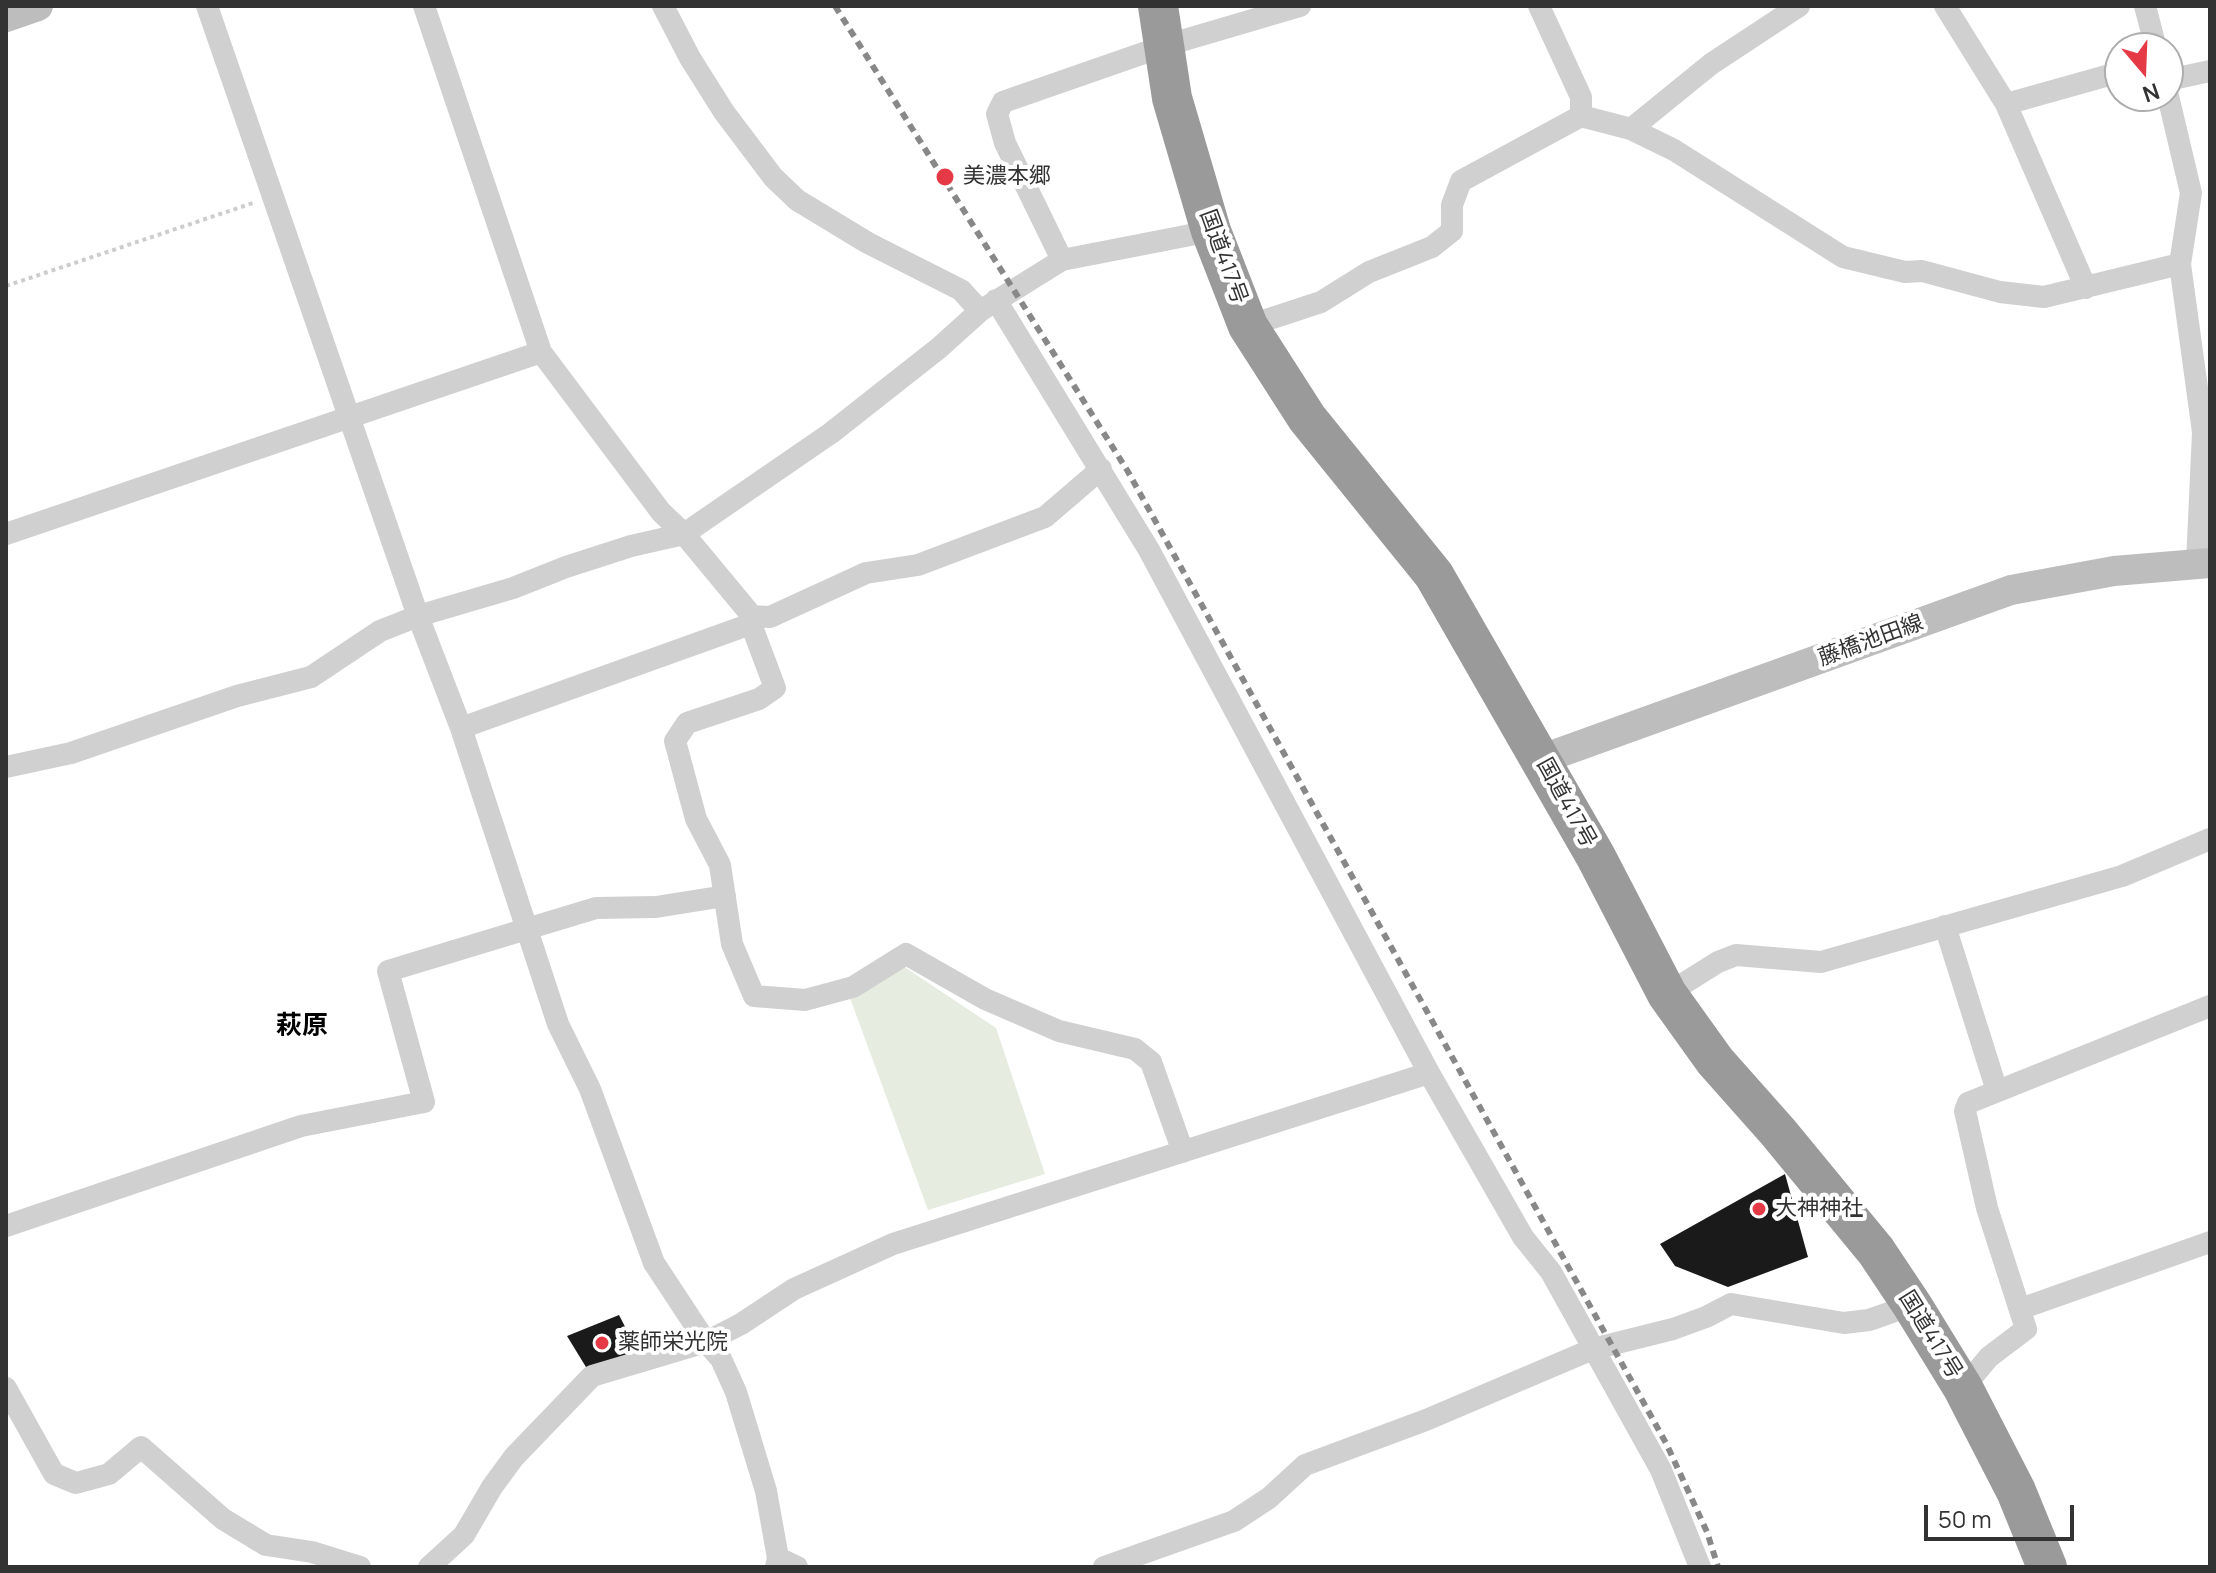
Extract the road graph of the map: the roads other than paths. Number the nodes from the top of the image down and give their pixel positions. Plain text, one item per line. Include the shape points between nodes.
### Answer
1 (38, 6) edge
2 (207, 6) edge
3 (424, 6) edge
4 (663, 6) edge
5 (1158, 6) edge
6 (1300, 6) edge
7 (1539, 6) edge
8 (1799, 6) edge
9 (1945, 6) edge
10 (2145, 6) edge
11 (6, 17) edge
12 (2152, 32) edge
13 (1164, 46) junction
14 (2210, 71) edge
15 (2104, 76) edge
16 (2184, 77) edge
17 (2006, 104) junction
18 (2172, 112) edge
19 (1581, 116) junction
20 (1631, 129) junction
21 (1211, 231) junction
22 (1062, 260) junction
23 (2180, 264) junction
24 (2086, 288) junction
25 (988, 305) junction
26 (1248, 326) junction
27 (541, 352) junction
28 (349, 419) junction
29 (1101, 469) junction
30 (6, 534) edge
31 (684, 534) junction
32 (2204, 563) edge
33 (418, 616) junction
34 (750, 620) junction
35 (461, 728) junction
36 (1542, 759) junction
37 (6, 767) edge
38 (2210, 839) edge
39 (725, 896) junction
40 (1945, 926) junction
41 (526, 928) junction
42 (1667, 994) junction
43 (2210, 1006) edge
44 (1429, 1073) junction
45 (1997, 1091) junction
46 (1183, 1152) junction
47 (6, 1226) edge
48 (2210, 1242) edge
49 (1912, 1305) junction
50 (2020, 1309) junction
51 (706, 1342) junction
52 (1593, 1349) junction
53 (6, 1388) edge
54 (1963, 1388) junction
55 (1143, 1561) edge
56 (784, 1564) edge
57 (360, 1567) edge
58 (429, 1567) edge
59 (1104, 1567) edge
60 (1700, 1567) edge
61 (2047, 1567) edge

1 - 11 main road
2 - 28 street
3 - 27 street
4 - 25 street via 724,112 797,200
5 - 13 highway, 国道417号
6 - 13 street
7 - 19 street via 1581,97
8 - 20 street via 1711,64
9 - 17 street
10 - 12 street
13 - 21 highway, 国道417号 via 1172,98
13 - 22 street via 1003,102 997,114 1005,143
14 - 16 street
15 - 17 street
17 - 24 street
18 - 23 street via 2191,193
19 - 20 street
19 - 26 street via 1461,181 1452,205 1452,231 1432,247 1369,272 1321,302
20 - 24 street via 1674,150 1843,257 2000,292 2044,297
21 - 22 street
21 - 26 highway, 国道417号
22 - 25 street
23 - 24 street
23 - 32 street via 2203,432
25 - 29 street
25 - 31 street via 831,433
26 - 36 highway, 国道417号 via 1307,418 1434,575
27 - 28 street
27 - 31 street via 661,512
28 - 30 street
28 - 33 street
29 - 34 street via 1045,517 918,565 866,573 770,617
29 - 44 street via 1227,691
31 - 33 street via 631,546
31 - 34 street
32 - 36 main road, 藤橋池田線 via 2114,571 2011,590
33 - 35 street
33 - 37 street via 380,631 311,677 237,696 71,753
34 - 35 street
34 - 39 street via 775,688 759,699 687,723 675,741 696,819 720,865
35 - 41 street
36 - 42 highway, 国道417号
38 - 40 street via 2122,876
39 - 41 street via 656,907 596,908
39 - 46 street via 732,944 754,996 805,1000 853,987 906,954 985,999 1059,1031 1135,1049 1151,1062
40 - 42 street via 1821,962 1736,955
40 - 45 street
41 - 47 street via 388,971 424,1102 301,1126
41 - 51 street via 558,1024 590,1089 654,1263
42 - 49 highway, 国道417号 via 1715,1061 1876,1251
43 - 45 street
44 - 46 street
44 - 52 street
45 - 50 street via 1968,1103 1965,1111 1987,1208
46 - 51 street via 893,1244 794,1289
48 - 50 street
49 - 52 street via 1844,1323 1731,1304 1673,1329
49 - 54 highway, 国道417号
50 - 54 street via 2026,1329 1989,1357
51 - 56 street via 721,1359 736,1392
51 - 58 street via 592,1376 514,1457 464,1535
52 - 55 street via 1305,1465 1234,1521
52 - 60 street via 1661,1470
53 - 57 street via 54,1474 76,1483 109,1474 141,1447 223,1519 266,1545
54 - 61 highway, 国道417号 via 2016,1491
55 - 59 street

